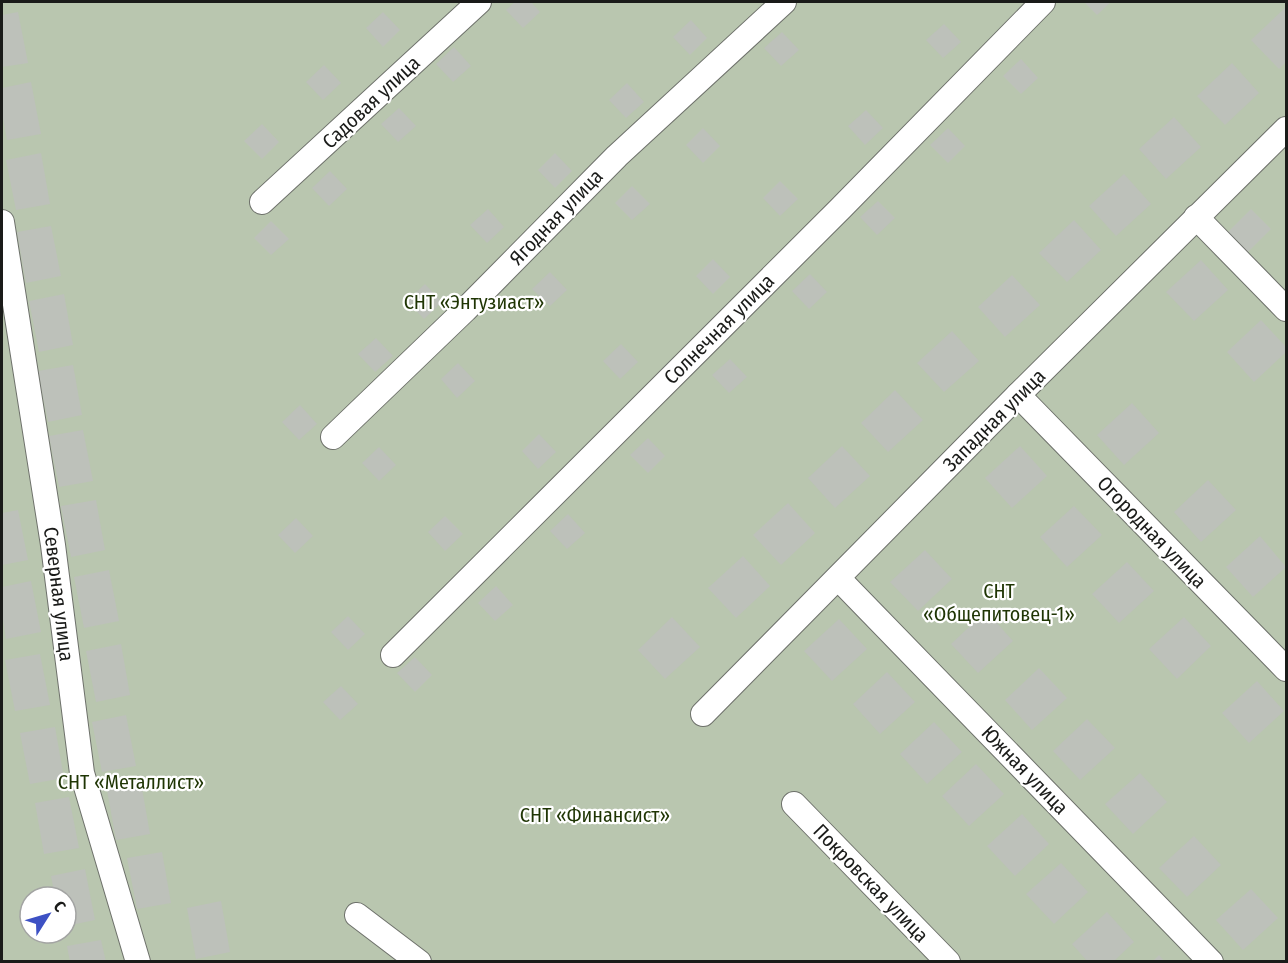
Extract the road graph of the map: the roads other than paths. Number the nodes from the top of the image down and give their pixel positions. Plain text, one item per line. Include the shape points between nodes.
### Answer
1 (479, 2) edge
2 (784, 2) edge
3 (1043, 2) edge
4 (1287, 129) edge
5 (262, 202) dead end
6 (1196, 217) junction
7 (2, 222) edge
8 (1287, 309) edge
9 (1018, 395) junction
10 (333, 437) dead end
11 (838, 578) junction
12 (393, 655) dead end
13 (1287, 669) edge
14 (703, 714) dead end
15 (794, 804) dead end
16 (357, 915) dead end
17 (138, 962) edge
18 (419, 962) edge
19 (948, 962) edge
20 (1211, 962) edge

1 - 5 street, Садовая улица
2 - 10 street, Ягодная улица via 617,156
3 - 12 street, Солнечная улица
4 - 6 street, Западная улица
6 - 8 street
6 - 9 street, Западная улица
7 - 17 street, Северная улица via 53,545 82,773
9 - 11 street, Западная улица
9 - 13 street, Огородная улица
11 - 14 street, Западная улица
11 - 20 street, Южная улица
15 - 19 street, Покровская улица
16 - 18 street

